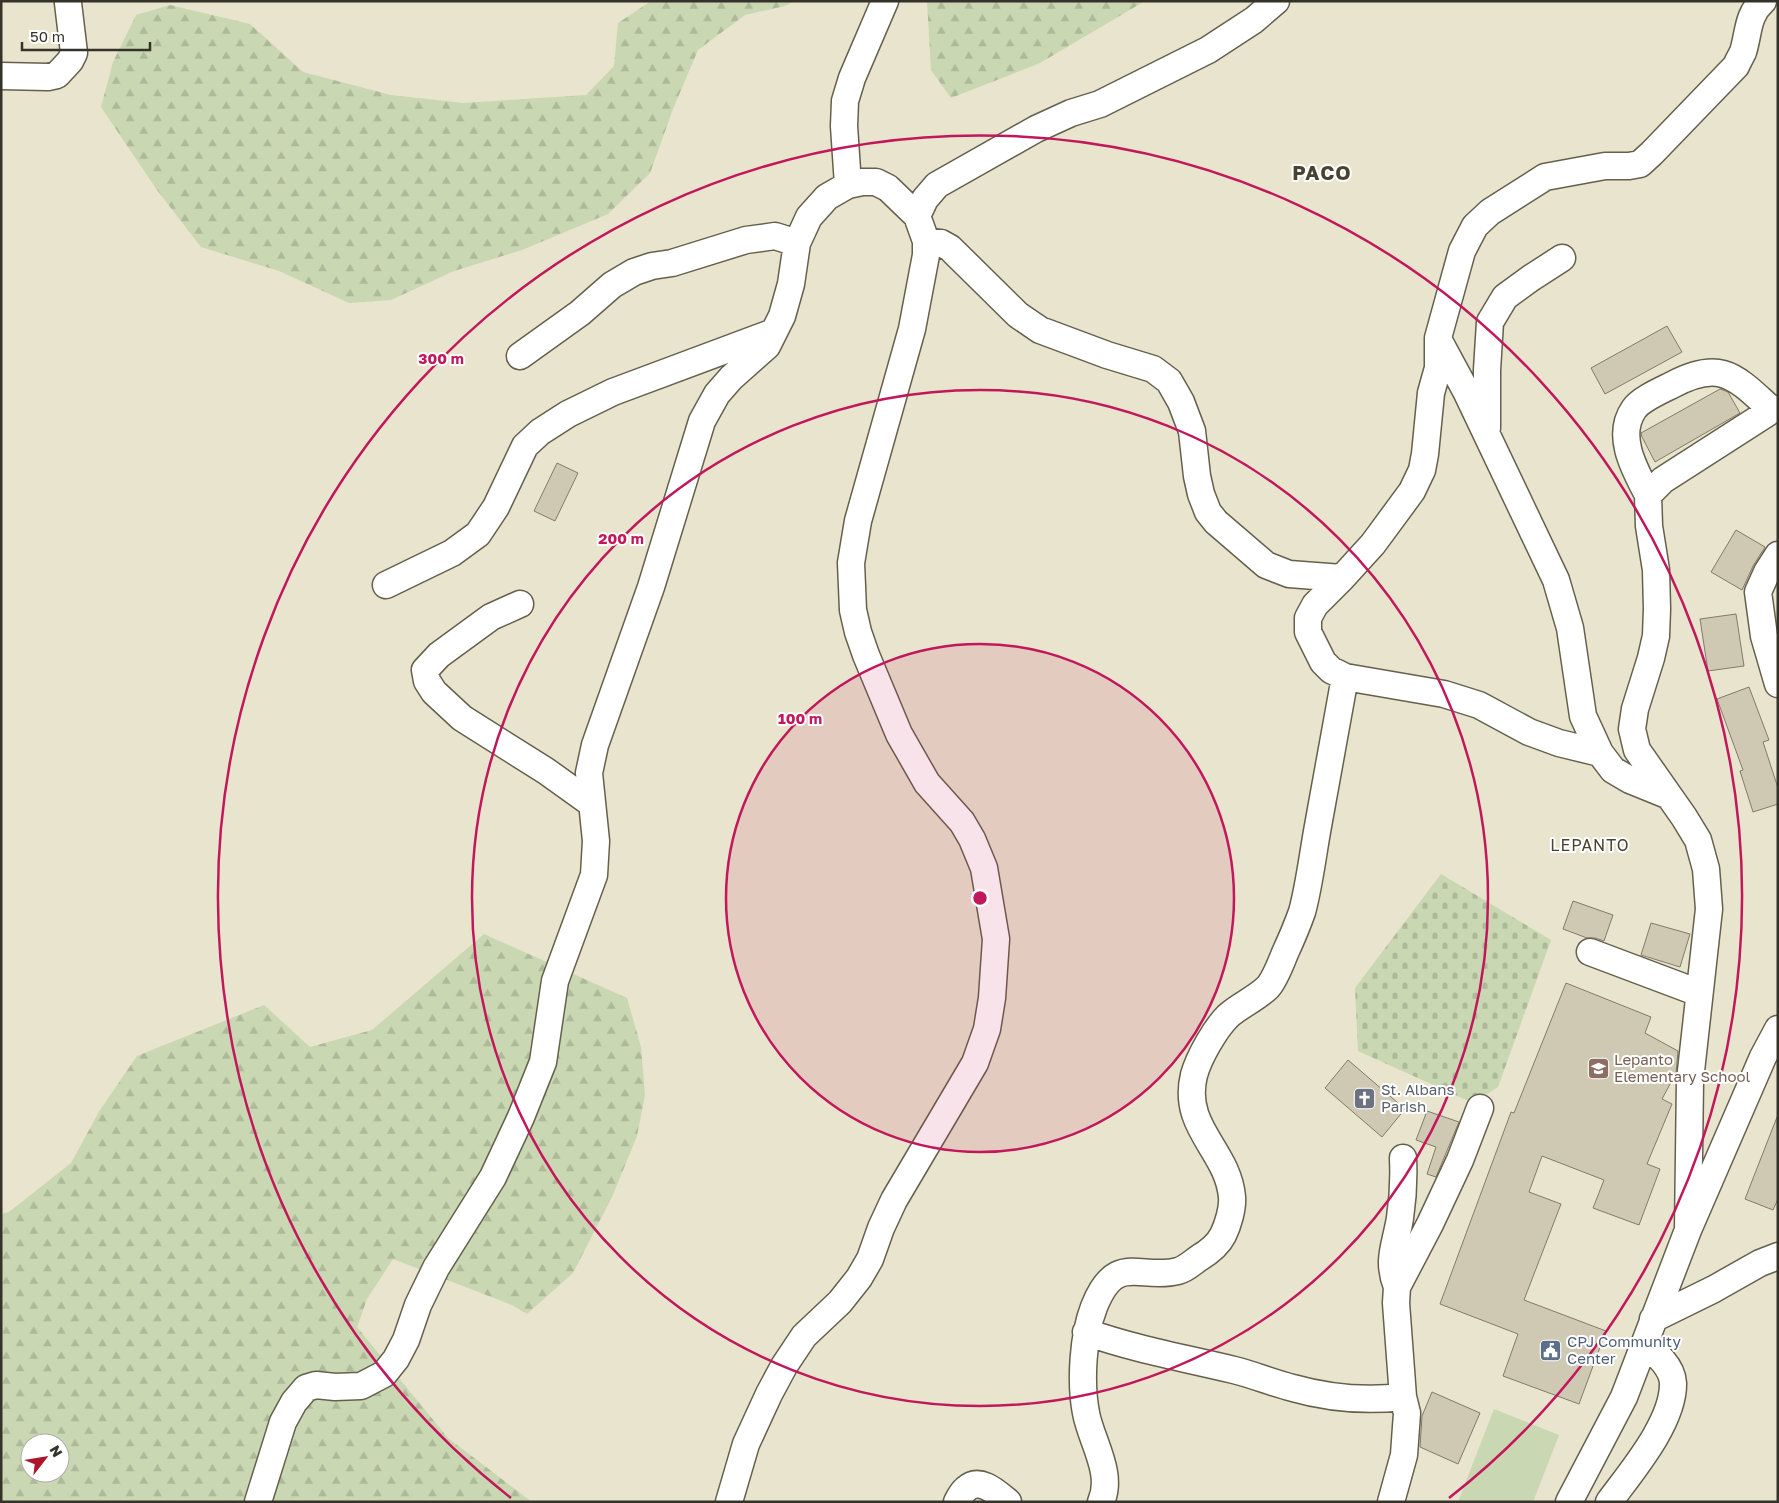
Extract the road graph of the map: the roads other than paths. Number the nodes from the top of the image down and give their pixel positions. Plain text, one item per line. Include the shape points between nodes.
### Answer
1 (885, 1) edge
2 (1276, 1) edge
3 (1763, 1) edge
4 (68, 2) dead end
5 (1, 76) edge
6 (848, 185) junction
7 (918, 216) junction
8 (926, 241) junction
9 (797, 243) junction
10 (1562, 258) dead end
11 (774, 332) junction
12 (1438, 338) junction
13 (520, 356) dead end
14 (1775, 409) edge
15 (1487, 438) junction
16 (1648, 495) junction
17 (1778, 555) edge
18 (1342, 578) junction
19 (386, 585) dead end
20 (520, 604) dead end
21 (1345, 677) junction
22 (1778, 684) edge
23 (1600, 753) junction
24 (1667, 794) junction
25 (592, 804) junction
26 (1590, 952) dead end
27 (1699, 993) junction
28 (1778, 1029) edge
29 (1480, 1108) dead end
30 (1403, 1158) dead end
31 (1688, 1230) junction
32 (1778, 1256) edge
33 (1397, 1287) junction
34 (1653, 1318) junction
35 (1086, 1332) junction
36 (1644, 1344) junction
37 (1403, 1397) junction
38 (258, 1502) edge
39 (729, 1502) edge
40 (957, 1502) edge
41 (1008, 1502) edge
42 (1101, 1502) edge
43 (1391, 1502) edge
44 (1569, 1502) edge
45 (1609, 1502) edge

1 - 6 street via 845,101
2 - 7 street via 1254,20 1208,50 1100,104 1036,129 937,185 924,199
3 - 12 street via 1750,21 1736,66 1640,164 1605,166 1546,177 1490,212 1475,226 1462,251
4 - 5 street via 74,53 70,61 56,75 48,77
6 - 7 street via 876,182 888,188
6 - 9 street via 827,197 809,216
7 - 8 street
8 - 18 street via 950,248 1018,315 1040,330 1153,368 1169,381 1181,402 1192,431 1201,494 1216,522 1266,565 1289,574
8 - 39 street via 912,329 858,521 851,563 853,610 866,655 899,734 927,784 962,822 984,868 996,938 992,998 975,1063 894,1200 859,1278 840,1302 804,1336 784,1366 746,1444
9 - 11 street via 791,284
9 - 13 street via 775,236 746,240 634,272 612,285 580,313
10 - 15 street via 1505,297 1490,322 1486,370
11 - 19 street via 613,392 540,432 525,446 496,507 478,534 452,553
11 - 25 street via 767,346 717,394 702,421 651,587 595,745 589,773
12 - 15 street
12 - 18 street via 1438,368 1431,393 1422,470 1412,492 1373,544
14 - 16 street via 1663,480
14 - 16 street via 1723,374 1688,376 1634,408 1626,438 1631,460
15 - 23 street via 1556,580 1570,628 1583,716
16 - 24 street via 1656,570 1656,636 1632,729 1637,750
17 - 22 street via 1758,592 1764,636
18 - 21 street via 1315,605 1308,618 1308,632 1323,662
20 - 25 street via 491,617 439,654 425,670 427,681 462,718
21 - 23 street via 1444,694 1479,705 1529,732
21 - 35 street via 1302,911 1269,986 1229,1016 1212,1038 1194,1076 1192,1104 1197,1123 1219,1159 1232,1200 1222,1237 1211,1250 1181,1270 1165,1273 1126,1271 1117,1275 1105,1287 1095,1305
23 - 24 street via 1613,770
24 - 27 street via 1698,840 1706,870 1709,909
25 - 38 street via 596,841 594,875 555,981 543,1062 493,1177 436,1268 406,1340 384,1374 361,1386 316,1385 306,1388 294,1402 283,1422
26 - 27 street
27 - 31 street via 1690,1080
28 - 31 street
29 - 33 street via 1460,1160
30 - 33 street via 1400,1220 1391,1266
31 - 34 street
32 - 34 street
33 - 37 street
34 - 36 street
35 - 37 street via 1119,1344 1236,1371 1295,1389 1350,1398
35 - 42 street via 1083,1387 1086,1413 1105,1480
36 - 44 street via 1624,1396
36 - 45 street via 1658,1354 1667,1367 1673,1382 1670,1404 1662,1424
37 - 43 street via 1407,1413 1404,1455
40 - 41 street via 966,1488 976,1484 986,1486

